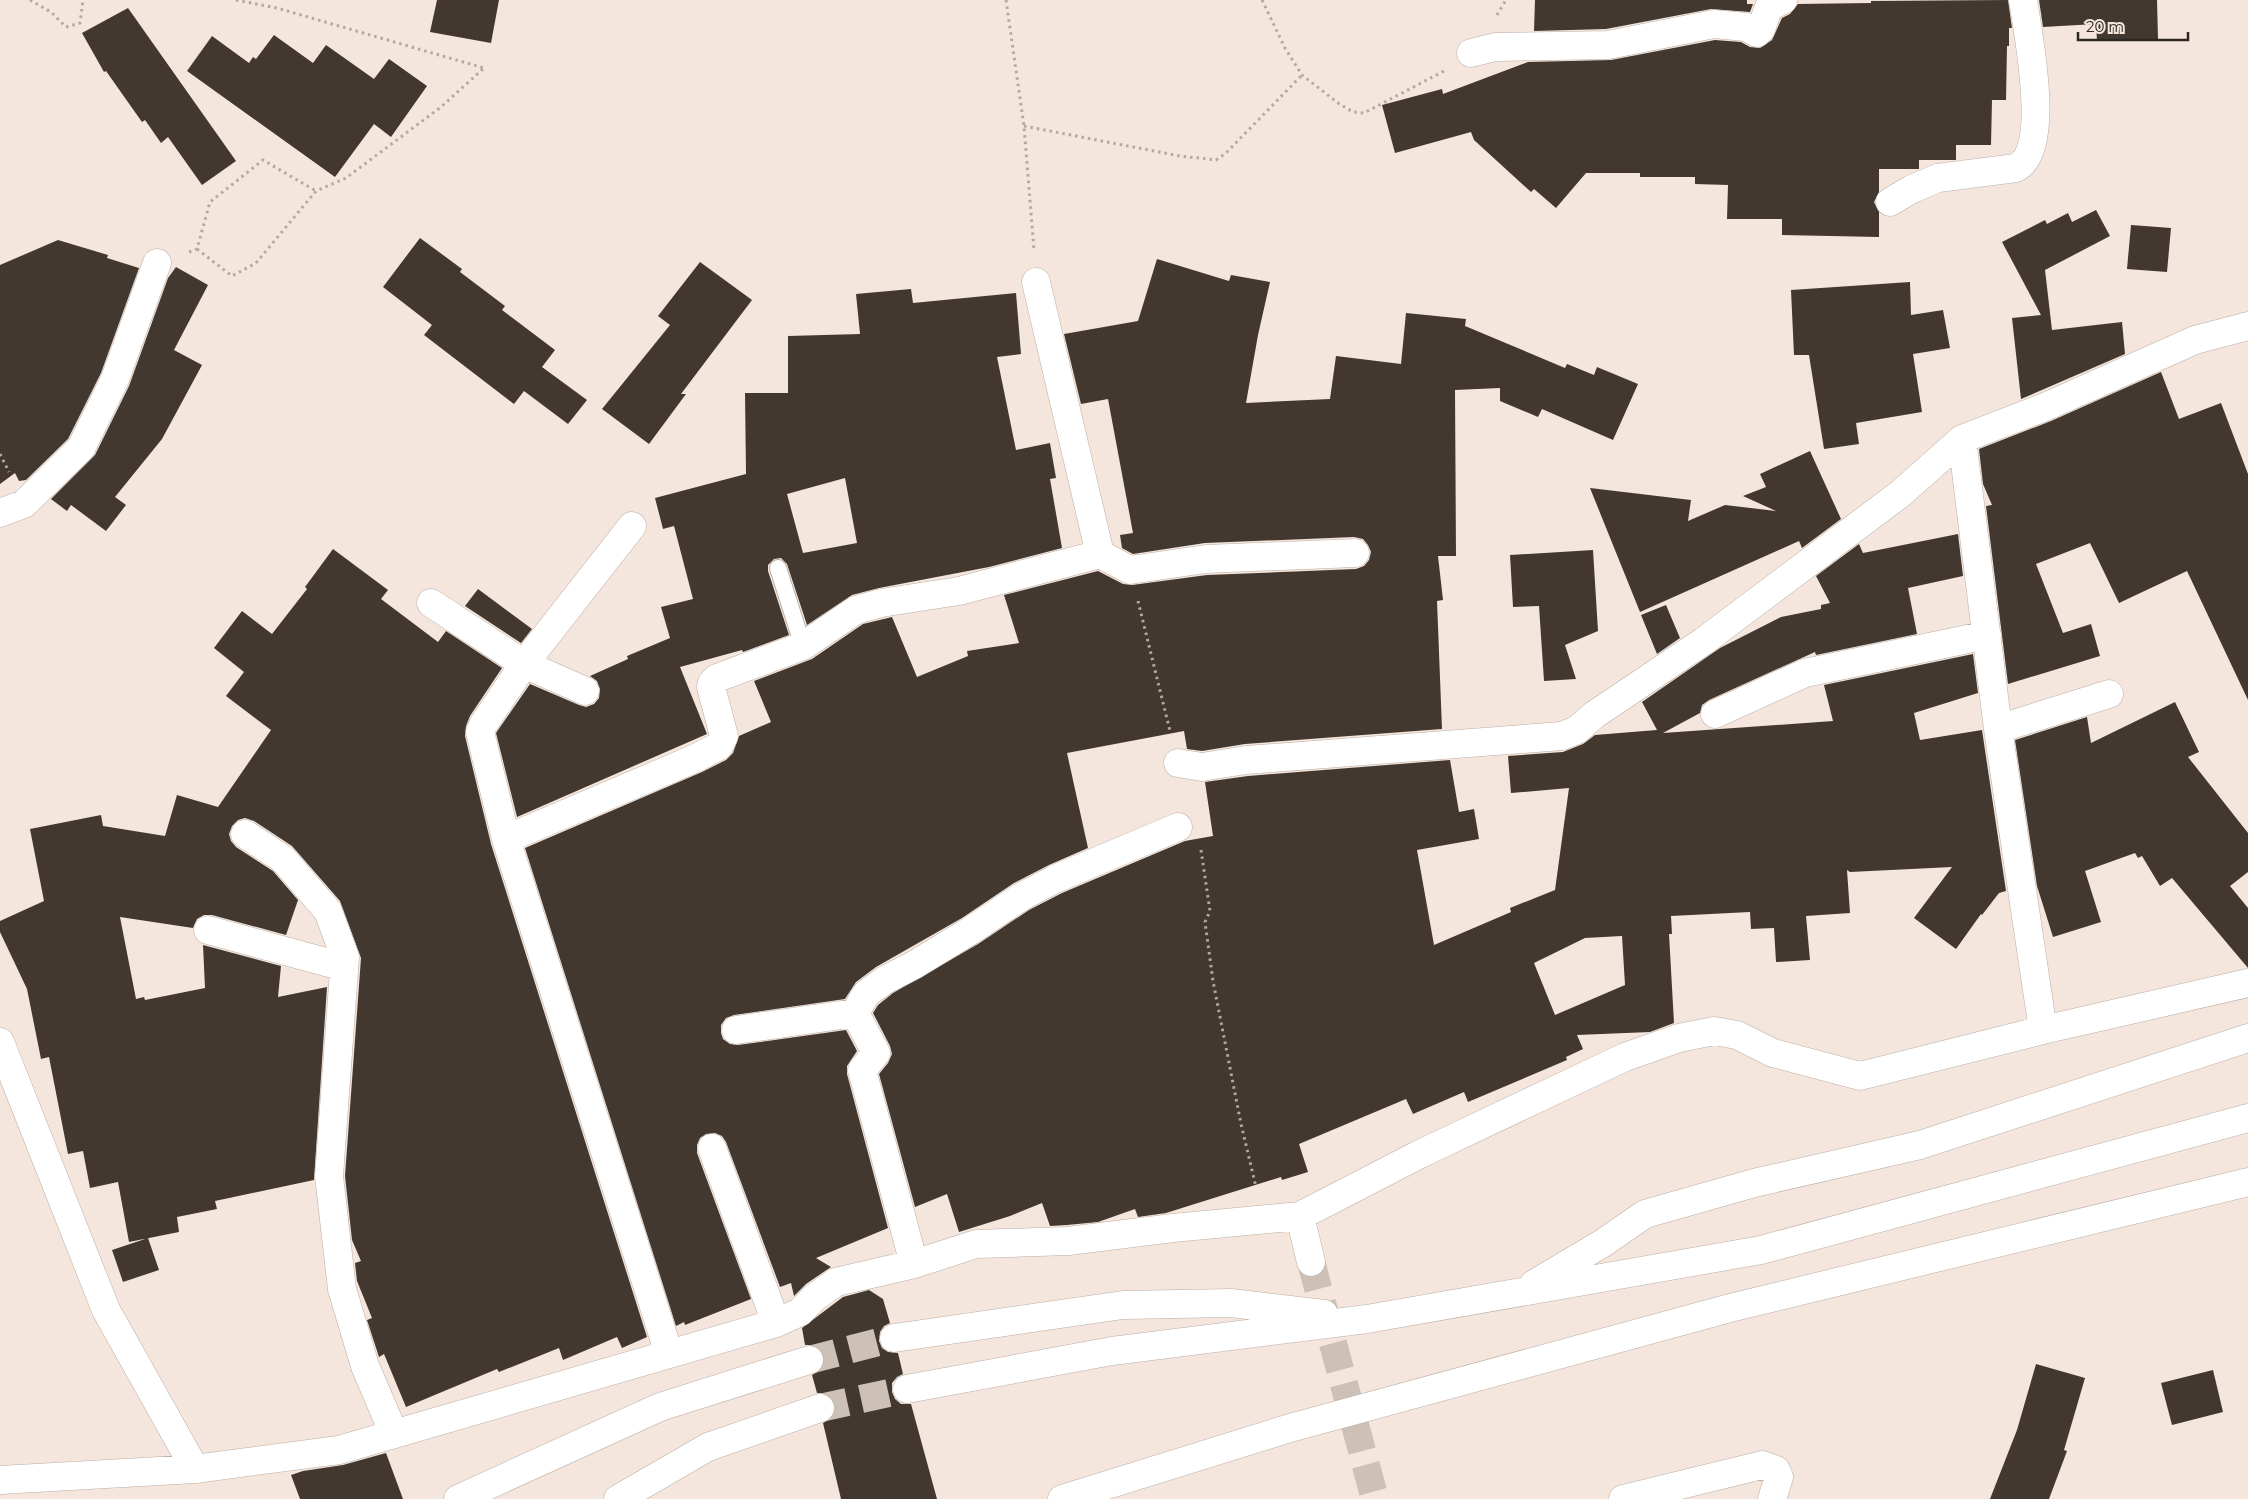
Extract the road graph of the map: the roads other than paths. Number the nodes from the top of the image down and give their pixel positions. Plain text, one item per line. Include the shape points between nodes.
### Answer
1 (1783, 0) edge
2 (2023, 0) edge
3 (1714, 12) edge
4 (1471, 53) road end
5 (1890, 202) dead end
6 (157, 263) road end
7 (1036, 282) road end
8 (2248, 326) edge
9 (1962, 439) junction
10 (0, 513) edge
11 (632, 526) dead end
12 (1355, 553) dead end
13 (1100, 554) junction
14 (778, 568) dead end
15 (431, 603) dead end
16 (1986, 635) junction
17 (803, 646) junction
18 (524, 664) junction
19 (585, 690) dead end
20 (2109, 694) dead end
21 (1714, 714) dead end
22 (1998, 729) junction
23 (1178, 763) road end
24 (1178, 827) road end
25 (245, 834) dead end
26 (506, 839) junction
27 (208, 930) dead end
28 (344, 967) junction
29 (2248, 983) edge
30 (855, 1013) junction
31 (736, 1030) dead end
32 (2043, 1030) junction
33 (2248, 1038) edge
34 (0, 1042) edge
35 (2248, 1118) edge
36 (712, 1148) dead end
37 (2248, 1182) edge
38 (1300, 1216) junction
39 (1311, 1262) tunnel mouth
40 (914, 1264) junction
41 (1520, 1292) junction
42 (1367, 1319) junction
43 (776, 1323) junction
44 (894, 1338) tunnel mouth
45 (670, 1354) junction
46 (809, 1360) tunnel mouth
47 (907, 1390) tunnel mouth
48 (820, 1408) tunnel mouth
49 (394, 1434) junction
50 (195, 1469) junction
51 (0, 1480) edge
52 (1121, 1490) edge
53 (458, 1499) edge
54 (618, 1499) edge
55 (1062, 1499) edge
56 (1624, 1499) edge
57 (1772, 1499) edge

1 - 3 main road via 1769,6 1762,29 1757,33
2 - 5 main road via 2036,90 2034,129 2027,158 2016,168 1938,178 1912,188
3 - 4 main road via 1608,45 1495,47
6 - 10 main road via 115,379 81,448 24,504
7 - 13 main road
8 - 9 main road via 2195,340 2046,407
9 - 16 main road
9 - 23 main road via 1884,505 1704,641 1594,715 1577,730 1562,736 1246,760 1202,767
11 - 18 main road
12 - 13 main road via 1206,559 1130,570
13 - 17 main road via 959,591 856,610
14 - 17 lane
15 - 18 main road
16 - 21 main road via 1805,673
16 - 22 main road
17 - 26 main road via 725,674 712,683 724,736 720,746
18 - 19 main road
18 - 26 main road via 480,732
20 - 22 main road
22 - 32 main road
24 - 30 main road via 1055,879 1021,897 872,989
25 - 28 main road via 283,859 328,911 345,957
26 - 45 main road
27 - 28 main road
28 - 49 main road via 329,1176 342,1289 365,1366
29 - 32 main road
30 - 31 main road
30 - 40 main road via 876,1053 862,1070
32 - 38 main road via 1860,1076 1773,1053 1736,1035 1714,1031 1679,1038 1625,1057 1420,1154
33 - 41 main road via 1920,1145 1754,1183 1645,1214
34 - 50 main road via 106,1310
35 - 41 main road via 1761,1250
36 - 43 main road
37 - 52 main road via 1730,1308 1290,1428
38 - 39 main road
38 - 40 main road via 1068,1241 976,1244
40 - 43 main road via 836,1282 800,1312
41 - 42 main road
42 - 44 main road via 1231,1303 1123,1305
42 - 47 main road via 1112,1351
43 - 45 main road
45 - 49 main road
46 - 53 main road via 660,1407
48 - 54 main road via 708,1447
49 - 50 main road via 340,1450
50 - 51 main road
52 - 55 main road
56 - 57 main road via 1762,1465 1776,1470 1779,1477

